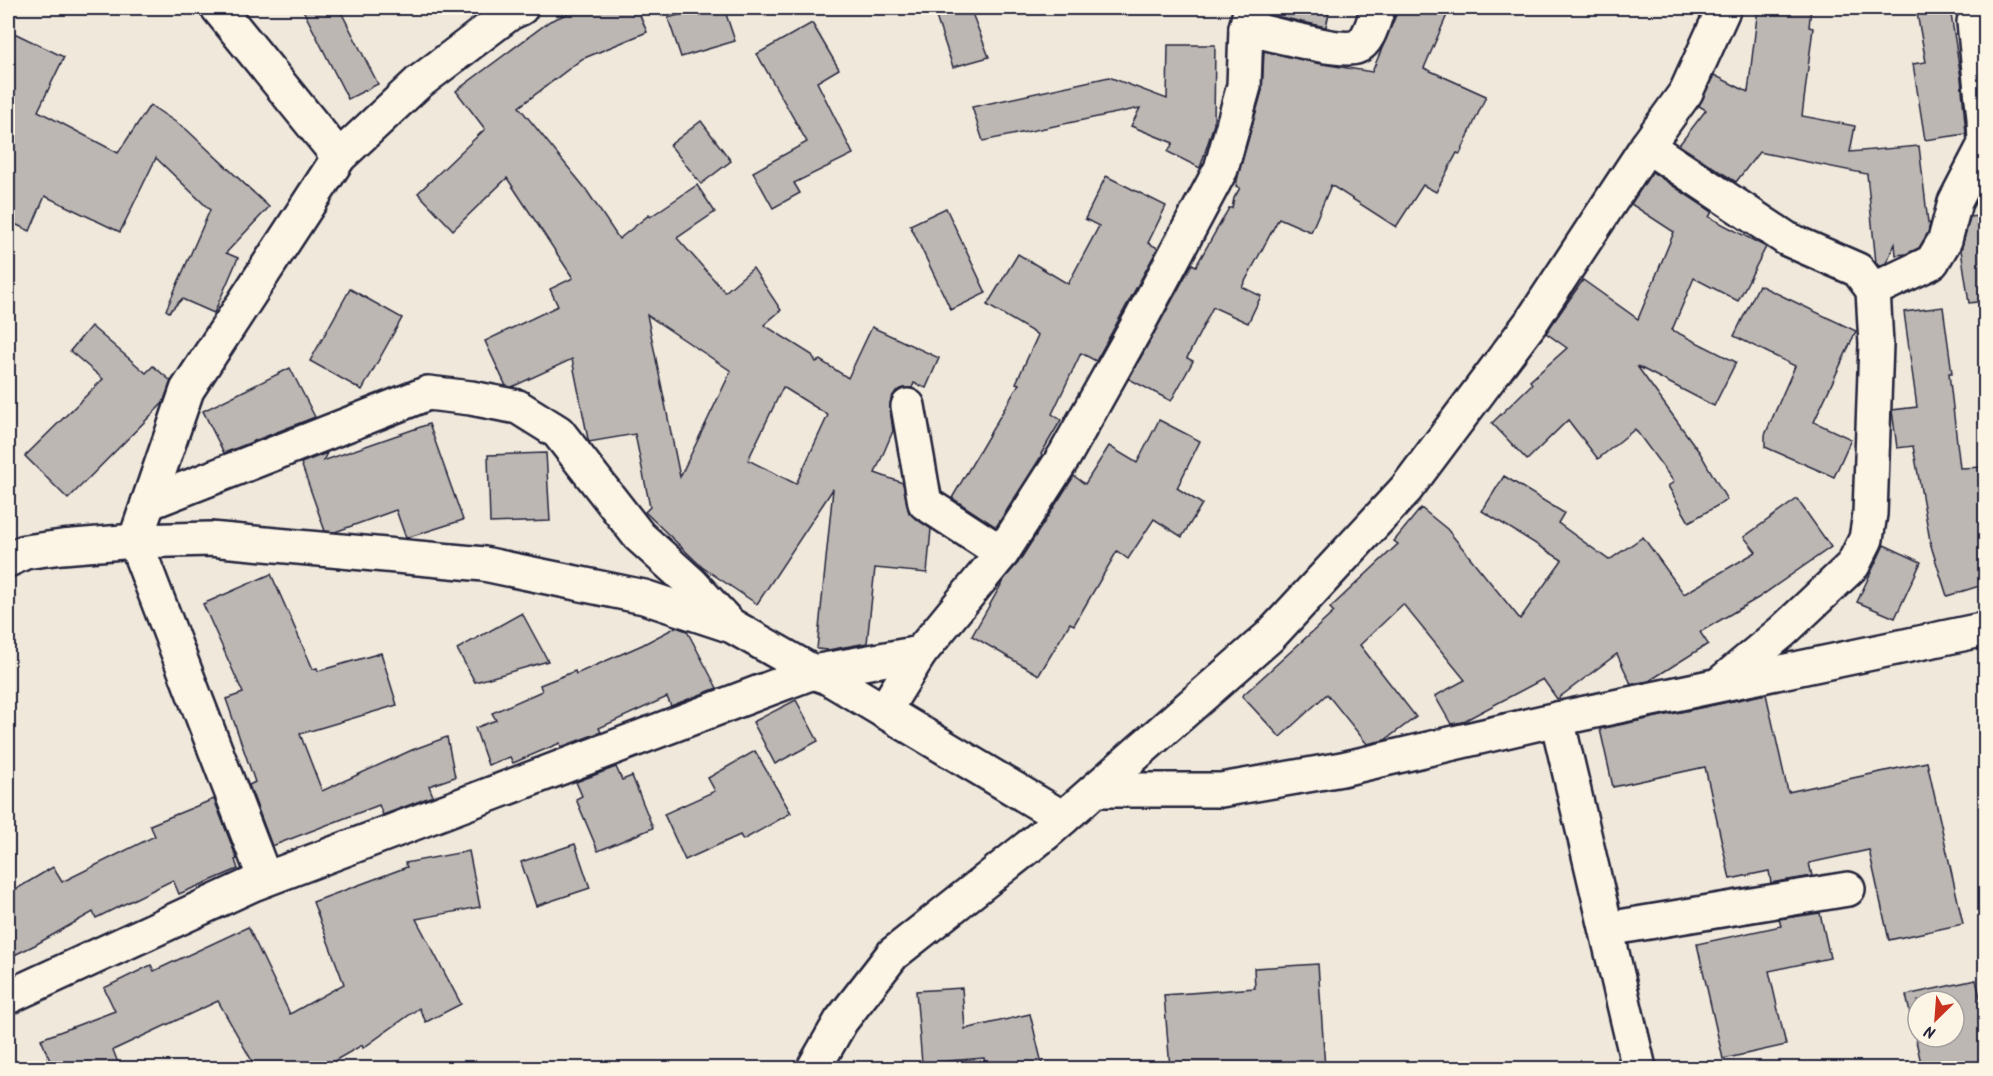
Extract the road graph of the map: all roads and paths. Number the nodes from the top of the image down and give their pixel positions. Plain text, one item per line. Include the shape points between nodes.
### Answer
1 (218, 8) edge
2 (1378, 8) edge
3 (1724, 8) edge
4 (513, 9) edge
5 (1248, 18) edge
6 (1974, 22) dead end
7 (1647, 146) junction
8 (339, 157) junction
9 (1873, 290) junction
10 (908, 406) dead end
11 (148, 503) junction
12 (135, 541) junction
13 (13, 550) edge
14 (1002, 553) junction
15 (732, 626) junction
16 (1986, 628) edge
17 (920, 653) junction
18 (813, 672) junction
19 (1719, 685) junction
20 (884, 711) junction
21 (1557, 719) junction
22 (1095, 790) junction
23 (1064, 818) junction
24 (265, 879) junction
25 (1848, 889) dead end
26 (1607, 929) junction
27 (8, 997) edge
28 (814, 1068) edge
29 (1640, 1068) edge

1 - 8 street
2 - 5 street via 1365,40 1356,47 1331,47
3 - 7 street via 1686,92
4 - 8 street via 418,82
5 - 14 street via 1244,86 1221,169 1065,455
6 - 9 street via 1984,144 1955,202 1945,240 1932,262
7 - 9 street via 1787,239 1858,270
7 - 22 street via 1532,321 1406,489 1269,637
8 - 11 street via 187,390
9 - 19 street via 1876,344 1866,539 1853,565
10 - 14 street via 926,503
11 - 12 street
11 - 15 street via 428,393 518,406 558,432 639,536
12 - 13 street
12 - 15 street via 210,539 484,564 644,597
12 - 24 street
14 - 17 street
15 - 18 street
16 - 19 street
17 - 18 street
17 - 20 street
18 - 20 street
18 - 24 street
19 - 21 street
20 - 23 street
21 - 22 street via 1342,770 1221,790
21 - 26 street
22 - 23 street
23 - 28 street via 893,954 841,1021
24 - 27 street
25 - 26 street
26 - 29 street

